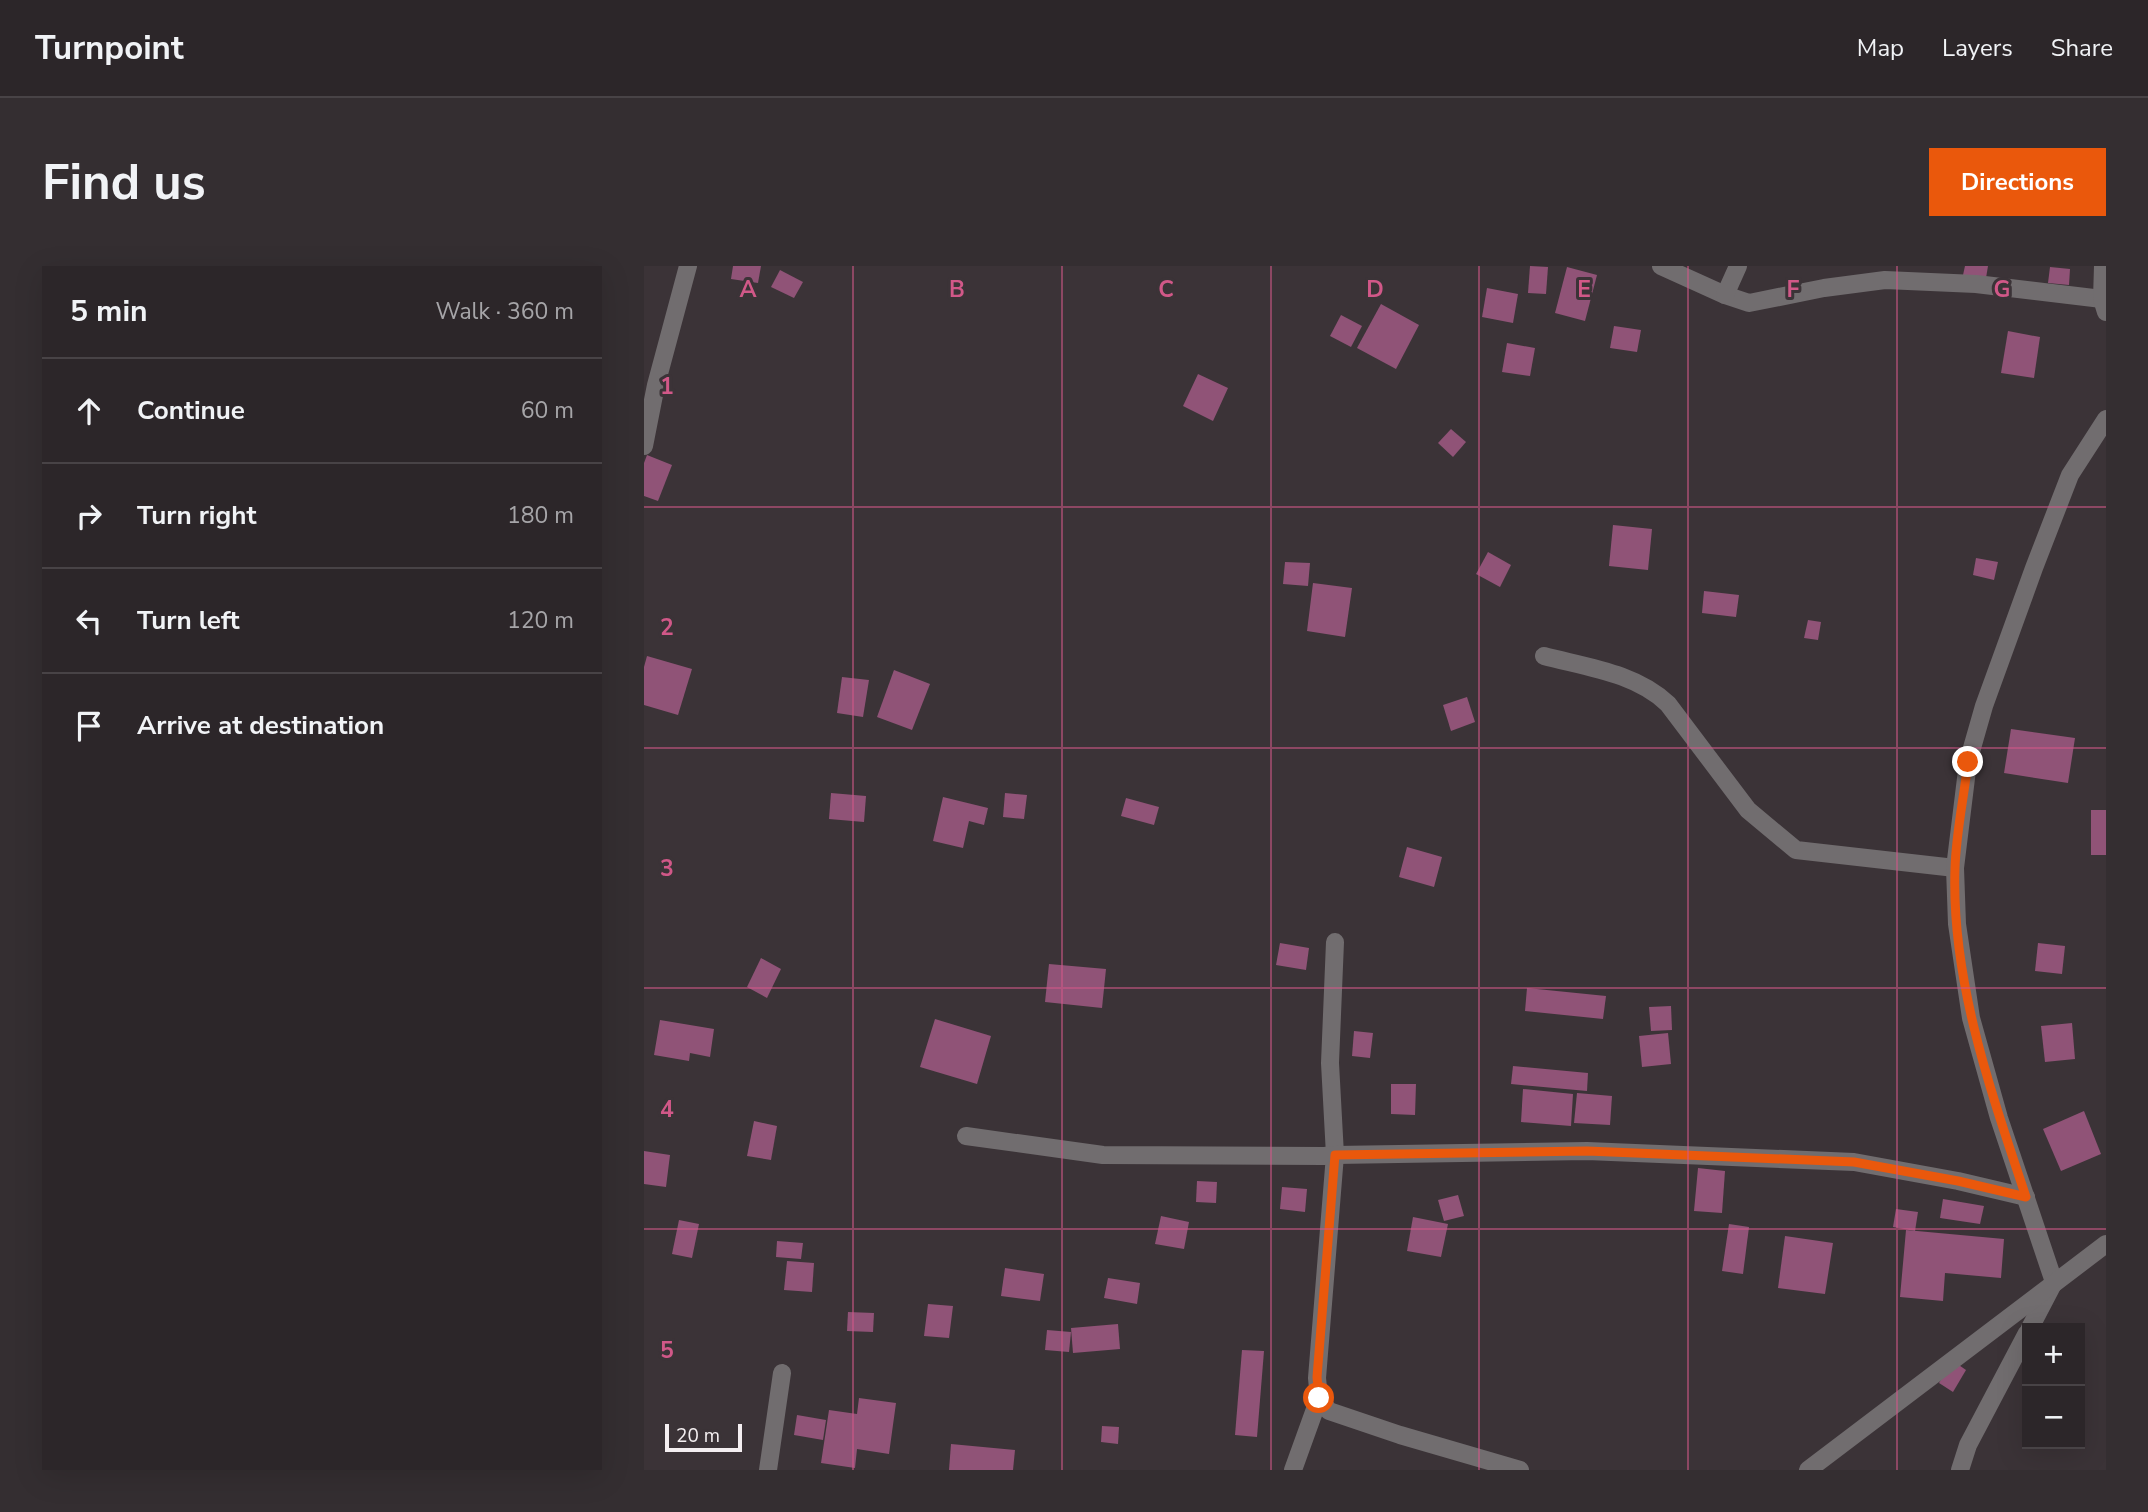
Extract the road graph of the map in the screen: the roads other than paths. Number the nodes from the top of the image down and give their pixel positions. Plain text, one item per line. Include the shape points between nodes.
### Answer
1 (688, 266) edge
2 (1661, 266) edge
3 (1738, 266) edge
4 (2103, 266) edge
5 (1725, 295) junction
6 (2104, 305) edge
7 (2106, 419) edge
8 (644, 446) edge
9 (1544, 656) dead end
10 (1955, 867) junction
11 (1335, 942) dead end
12 (966, 1136) dead end
13 (1335, 1155) junction
14 (2026, 1197) junction
15 (2106, 1244) edge
16 (2054, 1282) junction
17 (2033, 1323) edge
18 (2022, 1342) edge
19 (782, 1373) dead end
20 (1319, 1398) junction
21 (768, 1470) edge
22 (1293, 1470) edge
23 (1520, 1470) edge
24 (1808, 1470) edge
25 (1959, 1470) edge

1 - 8 street
2 - 5 street
3 - 5 street
4 - 6 street
5 - 6 street via 1749,303 1885,280 1976,284
7 - 10 street via 2070,475 1984,706 1968,762
9 - 10 street via 1655,691 1748,810 1796,850
10 - 14 street via 1957,924 1971,1018
11 - 13 street via 1330,1063
12 - 13 street via 1103,1155
13 - 14 street via 1587,1151 1854,1162
13 - 20 street
14 - 16 street
15 - 16 street
16 - 17 street
16 - 24 street
18 - 25 street
19 - 21 street
20 - 22 street
20 - 23 street via 1329,1411

